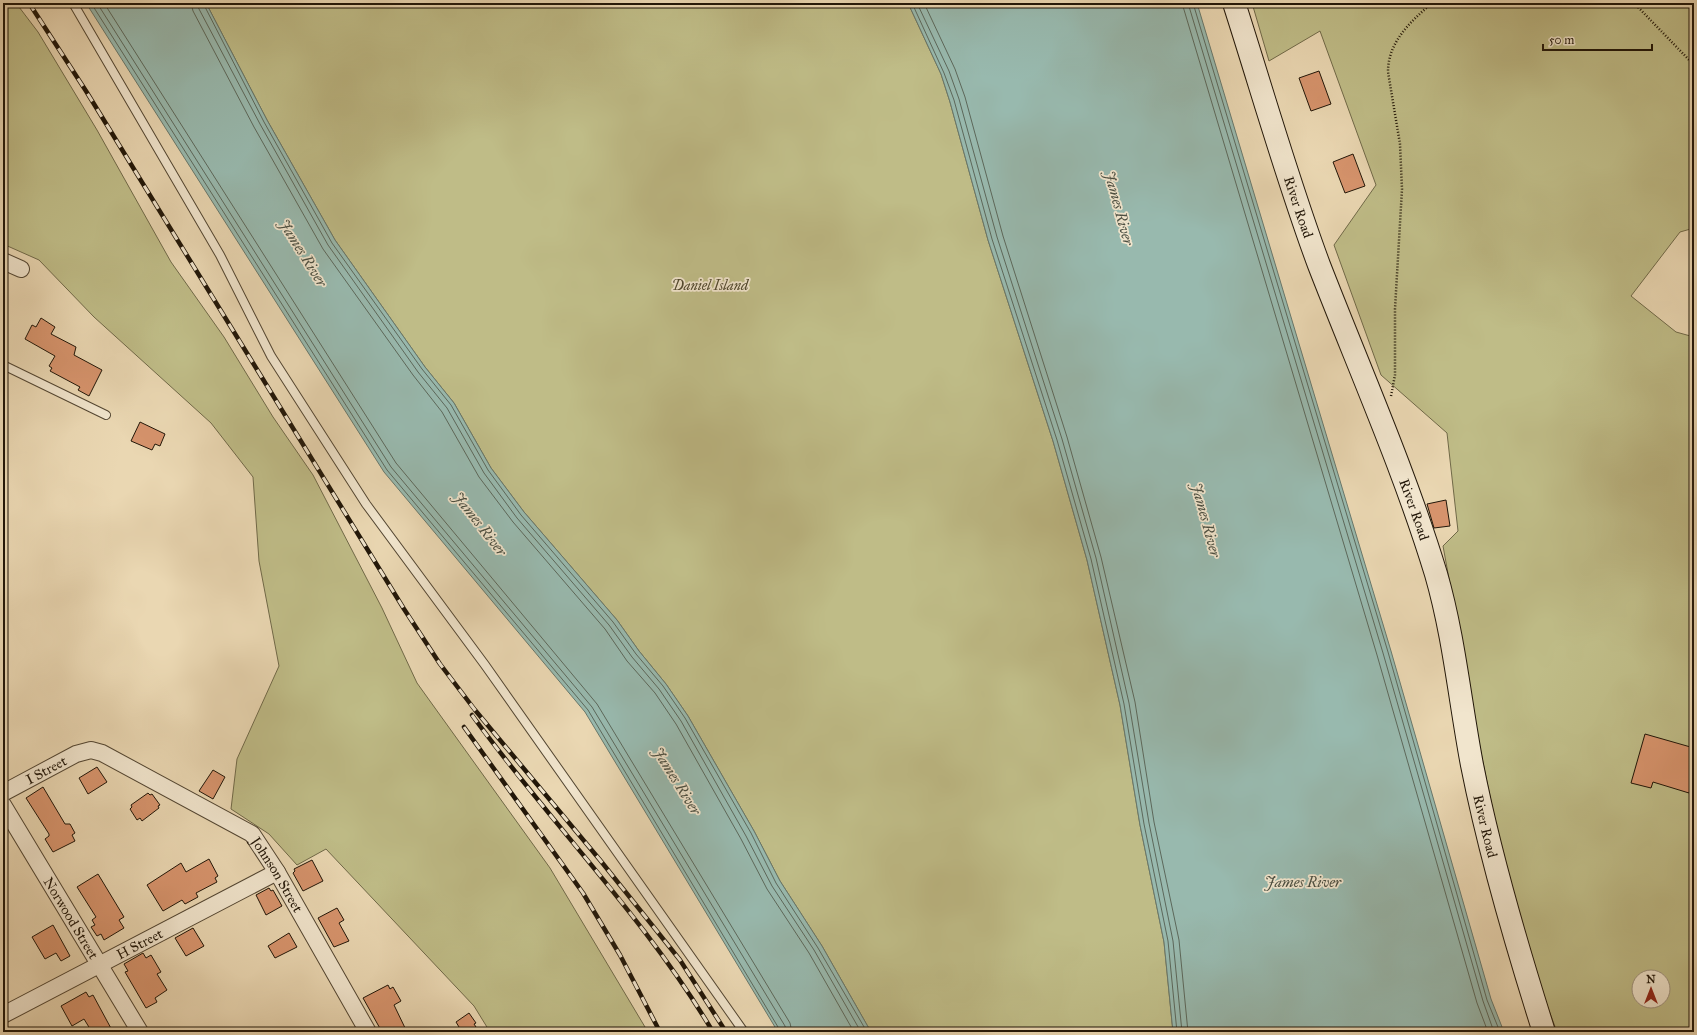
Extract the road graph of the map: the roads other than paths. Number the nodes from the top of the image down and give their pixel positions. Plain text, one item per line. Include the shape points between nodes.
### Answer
1 (73, 3) edge
2 (1234, 3) edge
3 (3, 261) edge
4 (21, 269) dead end
5 (3, 364) edge
6 (106, 415) dead end
7 (91, 750) joint
8 (3, 793) edge
9 (3, 805) edge
10 (277, 872) junction
11 (99, 965) junction
12 (3, 1015) edge
13 (140, 1032) edge
14 (368, 1032) edge
15 (744, 1032) edge
16 (1544, 1032) edge

1 - 15 lane via 220,255 271,356 366,504 485,665
2 - 16 street, River Road via 1302,215 1405,482 1436,575 1473,768 1496,870
3 - 4 street
5 - 6 lane
7 - 8 street, I Street via 76,754
7 - 10 street, Johnson Street via 102,753 252,834
9 - 11 street, Norwood Street
10 - 11 street, H Street
10 - 14 street, Johnson Street
11 - 12 street, H Street
11 - 13 street, Norwood Street

